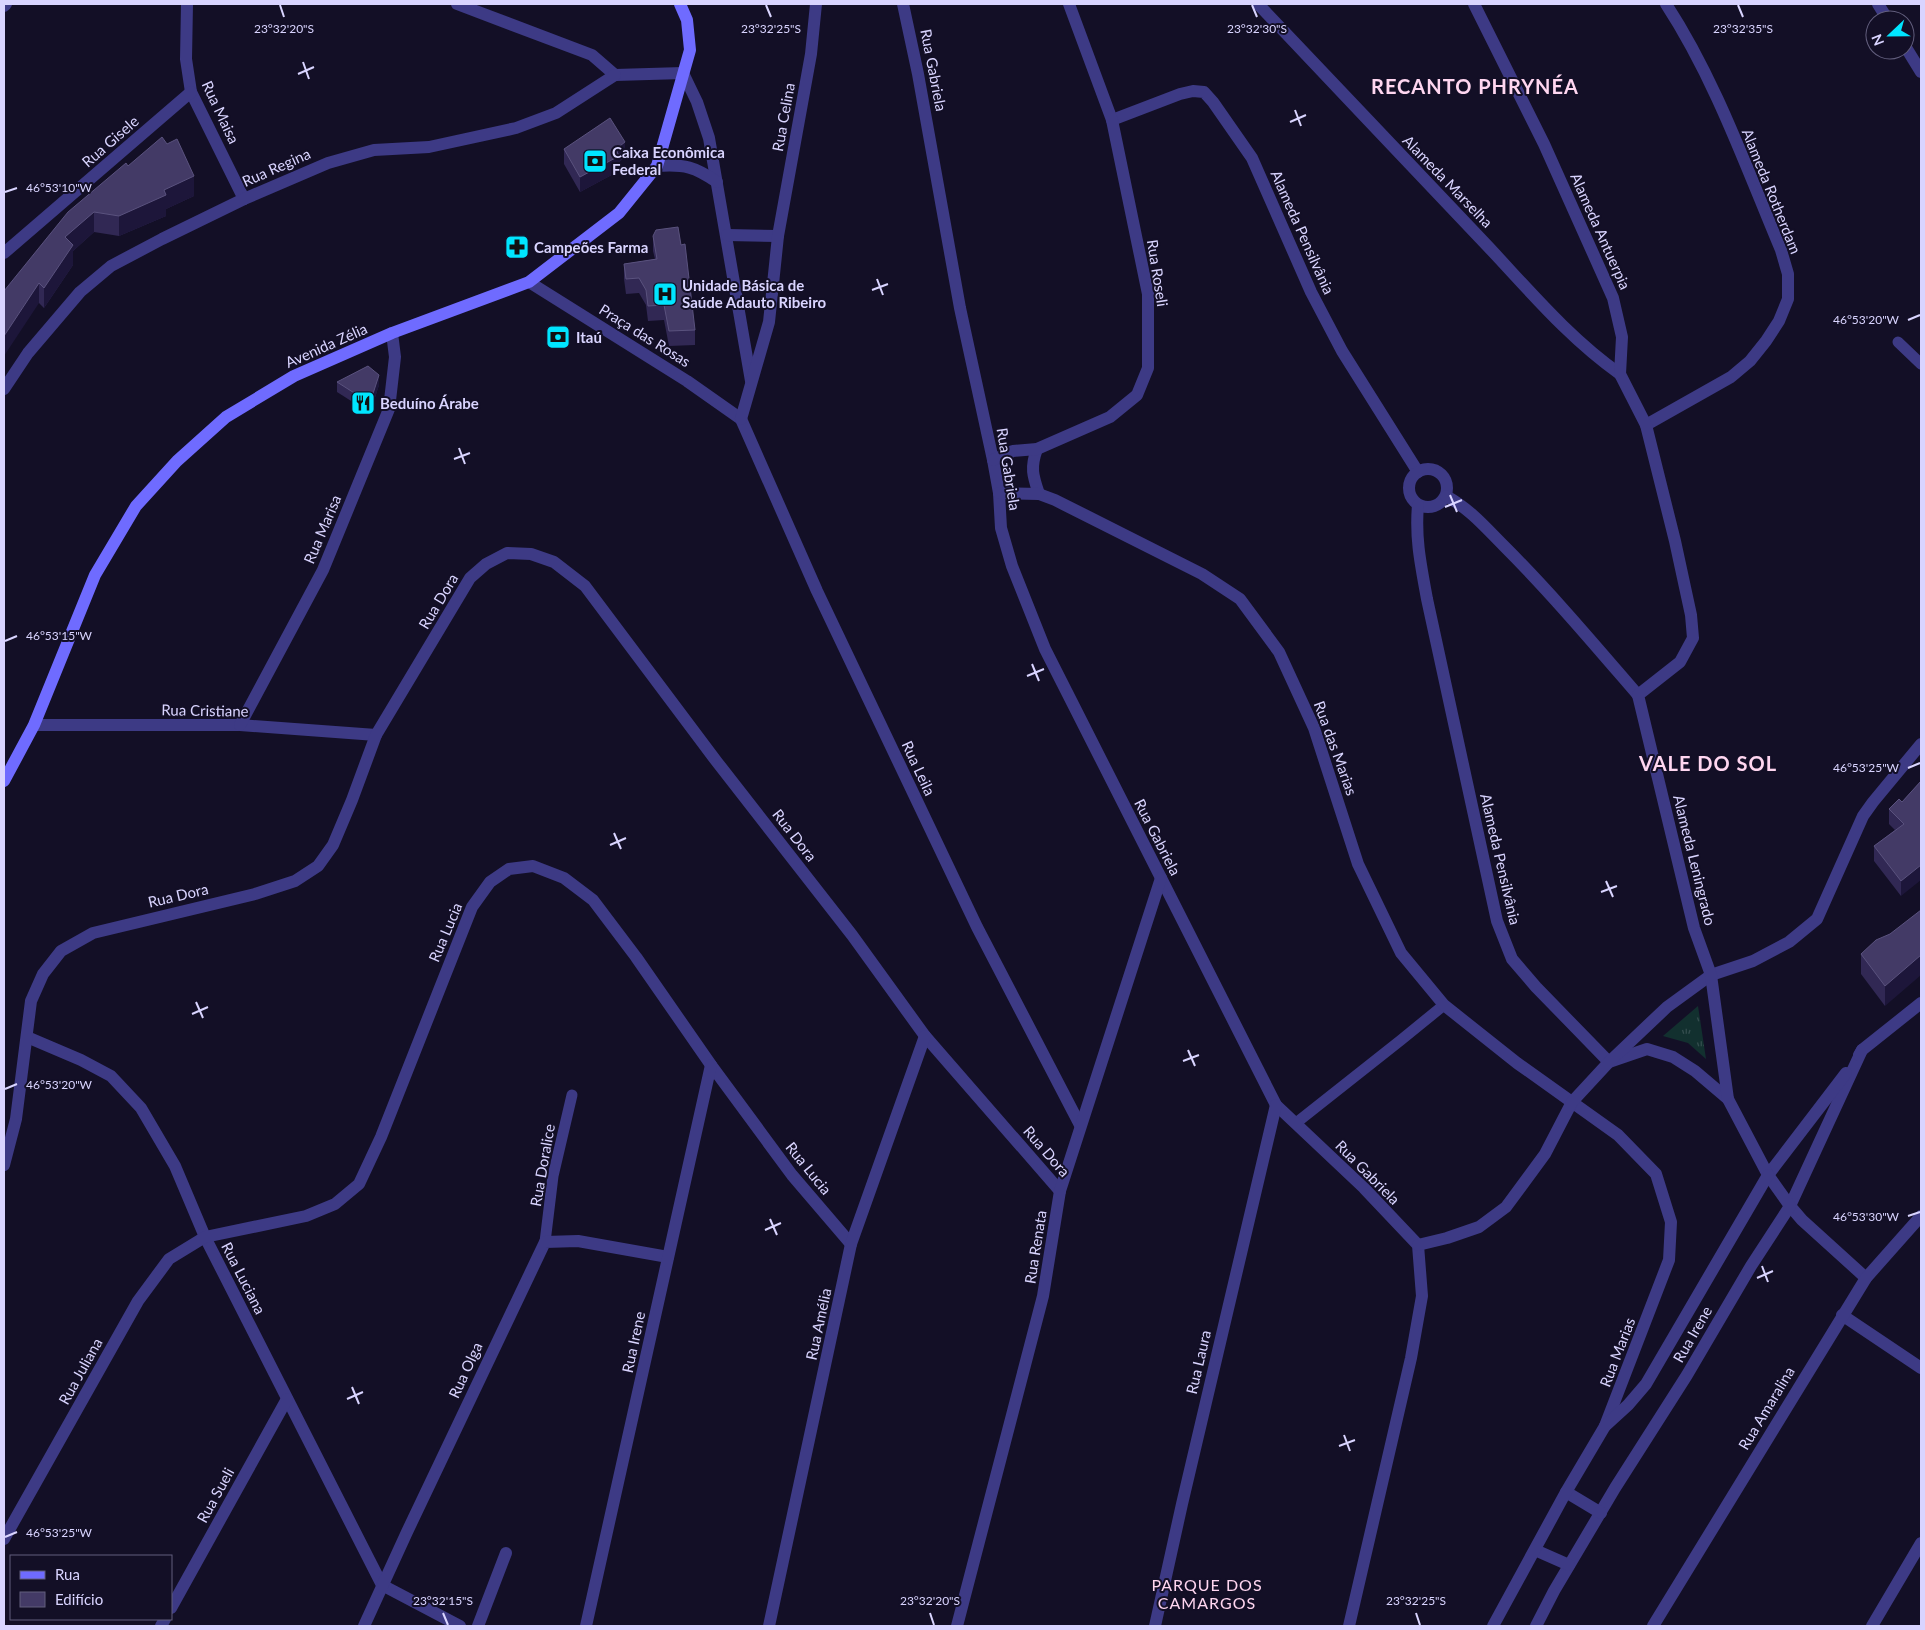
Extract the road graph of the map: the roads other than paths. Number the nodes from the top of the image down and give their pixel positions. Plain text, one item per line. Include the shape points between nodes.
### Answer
1 (187, 4) edge
2 (456, 4) edge
3 (680, 4) edge
4 (816, 4) edge
5 (903, 4) edge
6 (1069, 4) edge
7 (1258, 4) edge
8 (1474, 4) edge
9 (1666, 4) edge
10 (1914, 60) edge
11 (1921, 72) edge
12 (683, 73) junction
13 (615, 75) junction
14 (191, 92) junction
15 (1112, 120) junction
16 (657, 166) junction
17 (717, 182) junction
18 (244, 199) junction
19 (727, 235) junction
20 (778, 236) junction
21 (4, 253) edge
22 (529, 282) junction
23 (392, 333) junction
24 (1898, 342) dead end
25 (1921, 364) edge
26 (1620, 374) junction
27 (751, 381) junction
28 (4, 389) edge
29 (741, 419) junction
30 (1646, 425) junction
31 (1037, 449) junction
32 (993, 460) junction
33 (1418, 472) junction
34 (999, 493) junction
35 (1039, 494) junction
36 (1446, 496) junction
37 (1418, 505) junction
38 (1638, 695) junction
39 (34, 725) junction
40 (240, 725) junction
41 (376, 735) junction
42 (1921, 744) edge
43 (4, 781) edge
44 (1161, 878) junction
45 (1710, 975) junction
46 (1921, 1003) edge
47 (1444, 1005) junction
48 (925, 1036) junction
49 (27, 1037) junction
50 (1862, 1050) junction
51 (1609, 1062) junction
52 (711, 1065) junction
53 (572, 1095) dead end
54 (1728, 1099) junction
55 (1572, 1102) junction
56 (1276, 1105) junction
57 (1296, 1123) junction
58 (1080, 1125) junction
59 (4, 1165) edge
60 (1768, 1175) junction
61 (1060, 1191) junction
62 (1790, 1206) junction
63 (1920, 1220) edge
64 (205, 1238) junction
65 (545, 1242) junction
66 (851, 1244) junction
67 (1418, 1245) junction
68 (668, 1257) junction
69 (1866, 1278) junction
70 (1842, 1315) junction
71 (1921, 1368) edge
72 (287, 1399) junction
73 (1605, 1426) junction
74 (1566, 1492) junction
75 (1600, 1513) junction
76 (4, 1539) edge
77 (1921, 1542) edge
78 (1535, 1550) junction
79 (506, 1552) dead end
80 (1569, 1565) junction
81 (382, 1585) junction
82 (172, 1606) edge
83 (364, 1626) edge
84 (460, 1626) edge
85 (478, 1626) edge
86 (586, 1626) edge
87 (769, 1626) edge
88 (958, 1626) edge
89 (1155, 1626) edge
90 (1349, 1626) edge
91 (1493, 1626) edge
92 (1536, 1626) edge
93 (1653, 1626) edge
94 (1872, 1626) edge

1 - 14 street, Rua Maisa via 186,59
2 - 13 street via 592,55
3 - 12 main road, Avenida Zélia via 687,20 690,50
4 - 20 street, Rua Celina via 811,54
5 - 32 street, Rua Gabriela via 960,308
6 - 15 street, Rua Roseli
7 - 26 street, Alameda Marselha via 1557,322 1594,356
8 - 26 street, Alameda Antuerpia via 1544,144 1614,298 1622,337
9 - 30 street, Alameda Rotherdam via 1686,34 1717,100 1781,250 1788,274 1788,299 1779,321 1750,361 1731,377
10 - 11 street
12 - 13 street
12 - 16 main road, Avenida Zélia
12 - 17 street via 710,138
13 - 18 street, Rua Regina via 556,113 516,128 429,147 374,150 328,163
14 - 18 street, Rua Maisa
14 - 21 street, Rua Gisele
15 - 31 street, Rua Roseli via 1148,294 1148,368 1137,395 1110,417
15 - 33 street, Alameda Pensilvânia via 1193,91 1204,92 1213,102 1252,158 1311,292 1342,351
16 - 17 street via 678,165 700,170
16 - 22 main road, Avenida Zélia via 619,213
17 - 19 street
18 - 28 street, Rua Regina via 111,266 80,292 28,354
19 - 20 street
19 - 27 street
20 - 27 street, Rua Celina via 769,322
22 - 23 main road, Avenida Zélia
22 - 29 street, Praça das Rosas via 687,380
23 - 39 main road, Avenida Zélia via 294,376 226,417 176,461 136,506 95,575
23 - 40 street, Rua Marisa via 395,357 389,409 323,570
24 - 25 lane
26 - 30 street
27 - 29 street, Rua Celina
29 - 58 street, Rua Leila via 817,591 973,918
30 - 38 street via 1675,541 1693,638 1680,662
31 - 32 street, Rua Roseli via 1013,451
31 - 35 street via 1032,463
32 - 34 street, Rua Gabriela
33 - 36 street via 1433,469 1442,475 1447,485
33 - 37 street via 1409,486 1410,497
34 - 35 street, Rua das Marias
34 - 44 street, Rua Gabriela via 1001,528 1012,566 1045,648
35 - 47 street, Rua das Marias via 1202,574 1240,598 1280,652 1314,728 1358,864 1401,953
36 - 37 street via 1439,504 1428,508
36 - 38 street, Alameda Leningrado via 1462,504 1479,519
37 - 51 street, Alameda Pensilvânia via 1418,556 1497,921 1512,959
38 - 45 street, Alameda Leningrado via 1694,928
39 - 40 street, Rua Cristiane
39 - 43 main road, Avenida Zélia
40 - 41 street, Rua Cristiane
41 - 48 street, Rua Dora via 470,578 507,552 531,554 554,562 585,586 852,935
41 - 49 street, Rua Dora via 352,800 332,845 318,866 294,881 255,894 92,933 61,951 43,974 31,1001
42 - 45 street via 1863,816 1817,919 1789,942 1753,961
44 - 56 street, Rua Gabriela
44 - 58 street, Rua Renata
45 - 51 street via 1667,1007
45 - 54 street, Alameda Leningrado
46 - 50 street, Rua Irene
47 - 55 street, Rua das Marias
47 - 57 lane
48 - 61 street, Rua Dora
48 - 66 street, Rua Amélia
49 - 59 street, Rua Dora via 16,1119
49 - 64 street, Rua Luciana via 112,1076 141,1108 175,1166
50 - 60 street, Rua Irene
50 - 62 street, Rua Irene
51 - 54 street via 1647,1049 1673,1058 1695,1071
51 - 55 street
52 - 64 street, Rua Lucia via 593,900 564,878 533,866 509,869 490,882 472,907 381,1137 359,1184 335,1204 306,1216
52 - 66 street, Rua Lucia via 792,1175
52 - 68 street, Rua Irene
53 - 65 lane, Rua Doralice via 553,1176
54 - 60 street
55 - 67 street via 1545,1154 1506,1207 1479,1227
55 - 73 street, Rua Marias via 1618,1135 1656,1174 1671,1222 1669,1260
56 - 57 street, Rua Gabriela
56 - 89 street, Rua Laura
57 - 67 street, Rua Gabriela
58 - 61 street, Rua Renata
60 - 62 street
60 - 73 street, Rua Irene via 1646,1384
61 - 88 street, Rua Renata via 1043,1296
62 - 69 street
62 - 75 street, Rua Irene
63 - 69 street, Rua Amaralina
64 - 72 street, Rua Luciana
64 - 76 street, Rua Juliana via 169,1259 138,1301
65 - 68 street via 578,1241
65 - 81 street, Rua Olga
66 - 87 street, Rua Amélia
67 - 90 street via 1422,1296 1411,1358
68 - 86 street, Rua Irene
69 - 70 street, Rua Amaralina
70 - 71 street
70 - 93 street, Rua Amaralina
72 - 81 street, Rua Luciana
72 - 82 street, Rua Sueli
73 - 74 street, Rua Marias
74 - 75 street
74 - 78 street, Rua Marias
75 - 80 street, Rua Irene
77 - 94 street
78 - 80 street
78 - 91 street, Rua Marias
79 - 85 street
80 - 92 street, Rua Irene
81 - 83 street, Rua Olga
81 - 84 street

